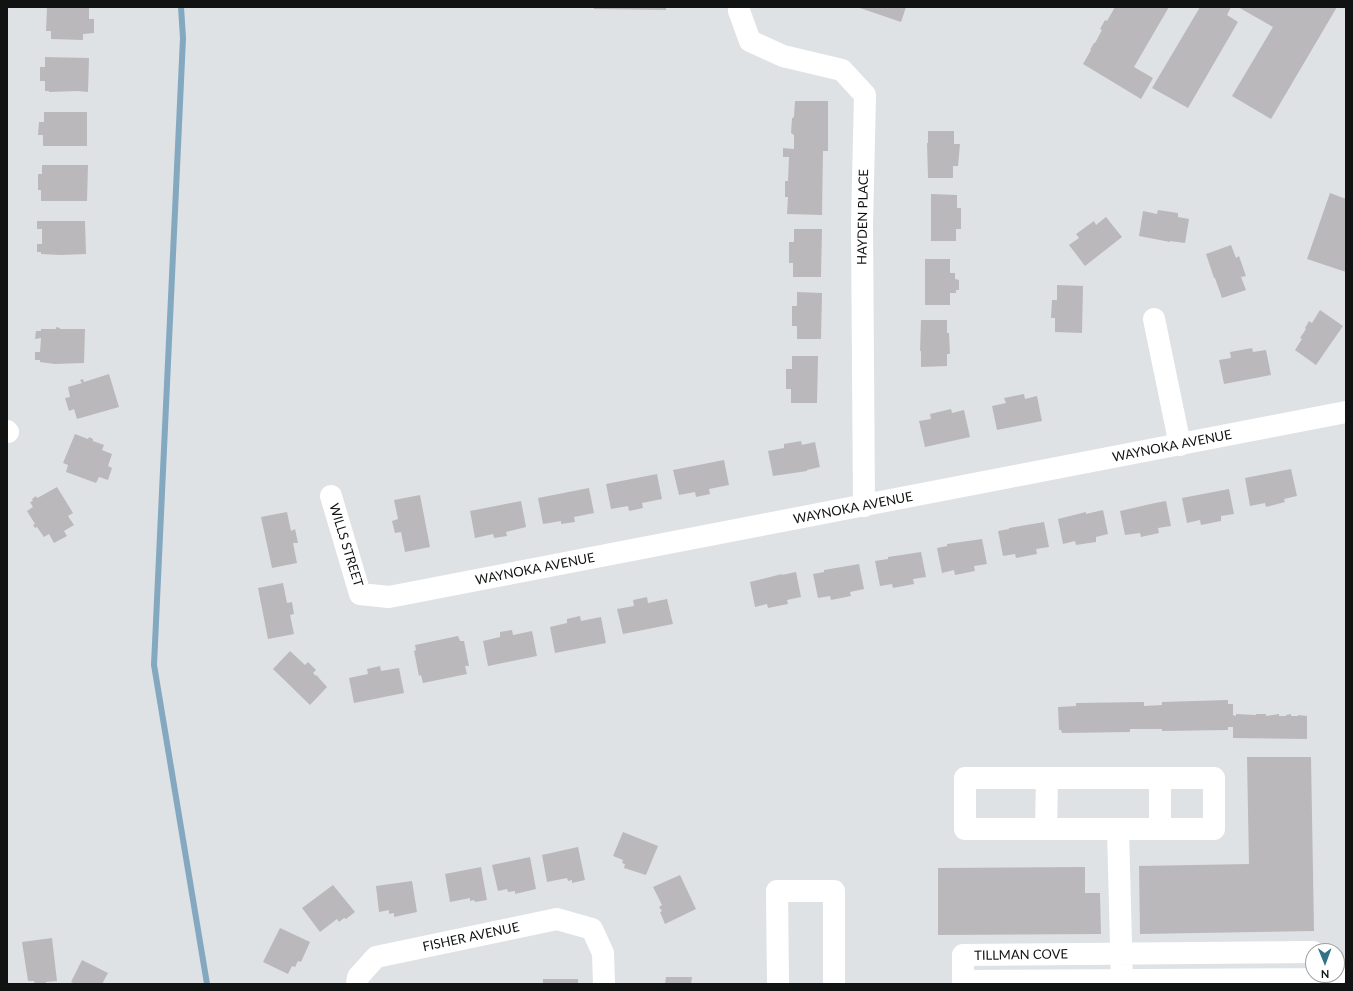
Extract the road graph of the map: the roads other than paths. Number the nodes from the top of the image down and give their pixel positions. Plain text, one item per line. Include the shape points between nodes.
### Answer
1 (739, 7) edge
2 (1154, 319) dead end
3 (1346, 412) edge
4 (1180, 445) junction
5 (331, 496) dead end
6 (864, 506) junction
7 (360, 594) joint
8 (1047, 778) junction
9 (1160, 778) junction
10 (1046, 829) junction
11 (1118, 829) junction
12 (1160, 829) junction
13 (1305, 952) edge
14 (1187, 953) junction
15 (1121, 954) junction
16 (1305, 979) edge
17 (358, 980) edge
18 (1187, 980) junction
19 (963, 982) edge
20 (1122, 982) edge
21 (604, 984) edge
22 (778, 984) edge
23 (834, 984) edge

1 - 6 street, HAYDEN PLACE via 750,41 783,56 842,70 865,95 862,224
2 - 4 street
3 - 4 street, WAYNOKA AVENUE
4 - 6 street, WAYNOKA AVENUE
5 - 7 street, WILLS STREET
6 - 7 street, WAYNOKA AVENUE via 389,597
8 - 9 street
8 - 10 street
8 - 10 street via 965,778 965,829
9 - 12 street
9 - 12 street via 1214,778 1214,829
10 - 11 street
11 - 12 street
11 - 15 street
13 - 14 street, TILLMAN COVE
14 - 15 street, TILLMAN COVE
14 - 18 street
15 - 19 street, TILLMAN COVE via 962,955
15 - 20 street
16 - 18 street, TILLMAN COVE
17 - 21 street, FISHER AVENUE via 376,957 557,919 592,929 604,953
18 - 20 street, TILLMAN COVE
19 - 20 street, TILLMAN COVE
22 - 23 street via 777,891 834,891

